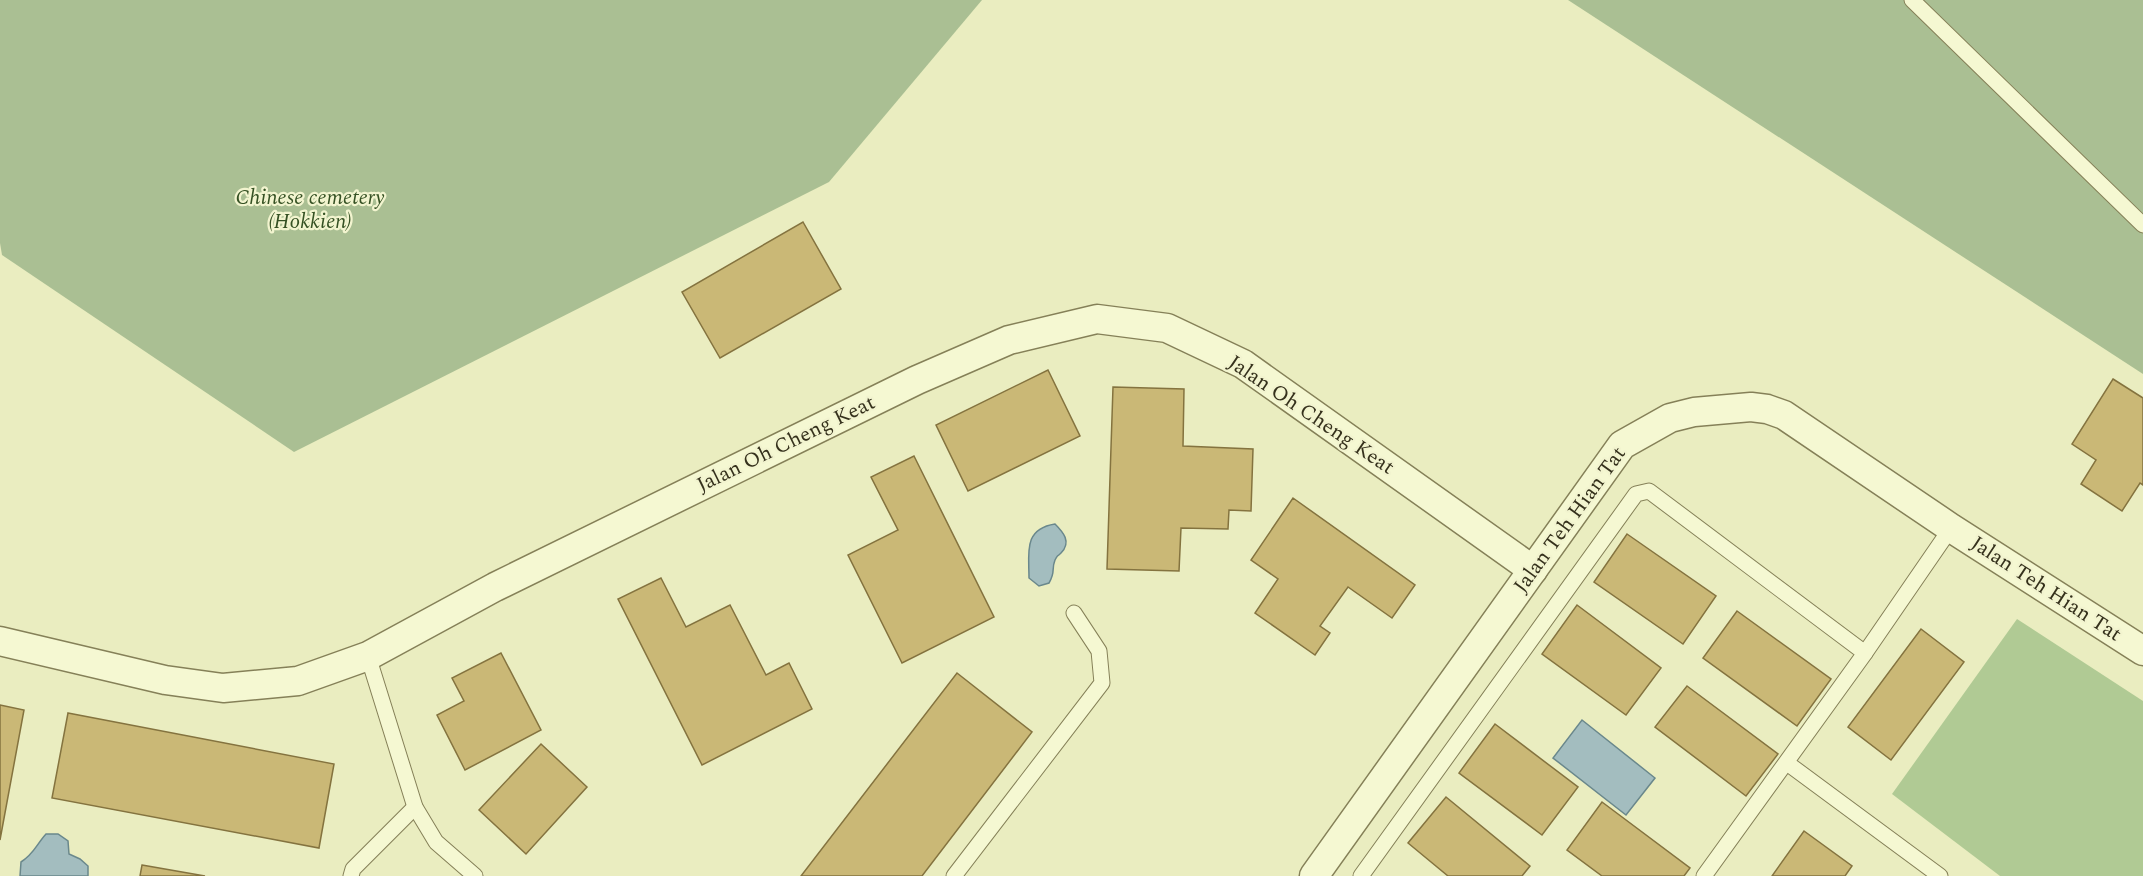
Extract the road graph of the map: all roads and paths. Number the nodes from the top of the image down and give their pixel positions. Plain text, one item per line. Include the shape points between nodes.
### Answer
1 (1912, 0) edge
2 (2143, 225) edge
3 (1951, 528) junction
4 (1533, 570) junction
5 (1074, 613) dead end
6 (0, 640) edge
7 (2143, 651) edge
8 (1866, 653) junction
9 (368, 656) junction
10 (1786, 762) junction
11 (415, 807) junction
12 (465, 873) edge
13 (351, 876) edge
14 (954, 876) edge
15 (1314, 876) edge
16 (1361, 876) edge
17 (1704, 876) edge
18 (1940, 876) edge

1 - 2 lane
3 - 4 street, Jalan Teh Hian Tat via 1784,415 1767,409 1724,408 1670,418 1622,444
3 - 7 street, Jalan Teh Hian Tat
3 - 8 lane
4 - 9 street, Jalan Oh Cheng Keat via 1243,364 1167,328 1096,319 1009,340 916,380 495,587
4 - 15 street, Jalan Teh Hian Tat
5 - 14 lane via 1099,651 1102,683
6 - 9 street, Jalan Oh Cheng Keat via 165,680 223,687 298,681
8 - 10 lane
8 - 16 lane via 1649,491 1636,495
9 - 11 lane
10 - 17 lane
10 - 18 lane
11 - 12 lane via 436,842
11 - 13 lane via 353,868

